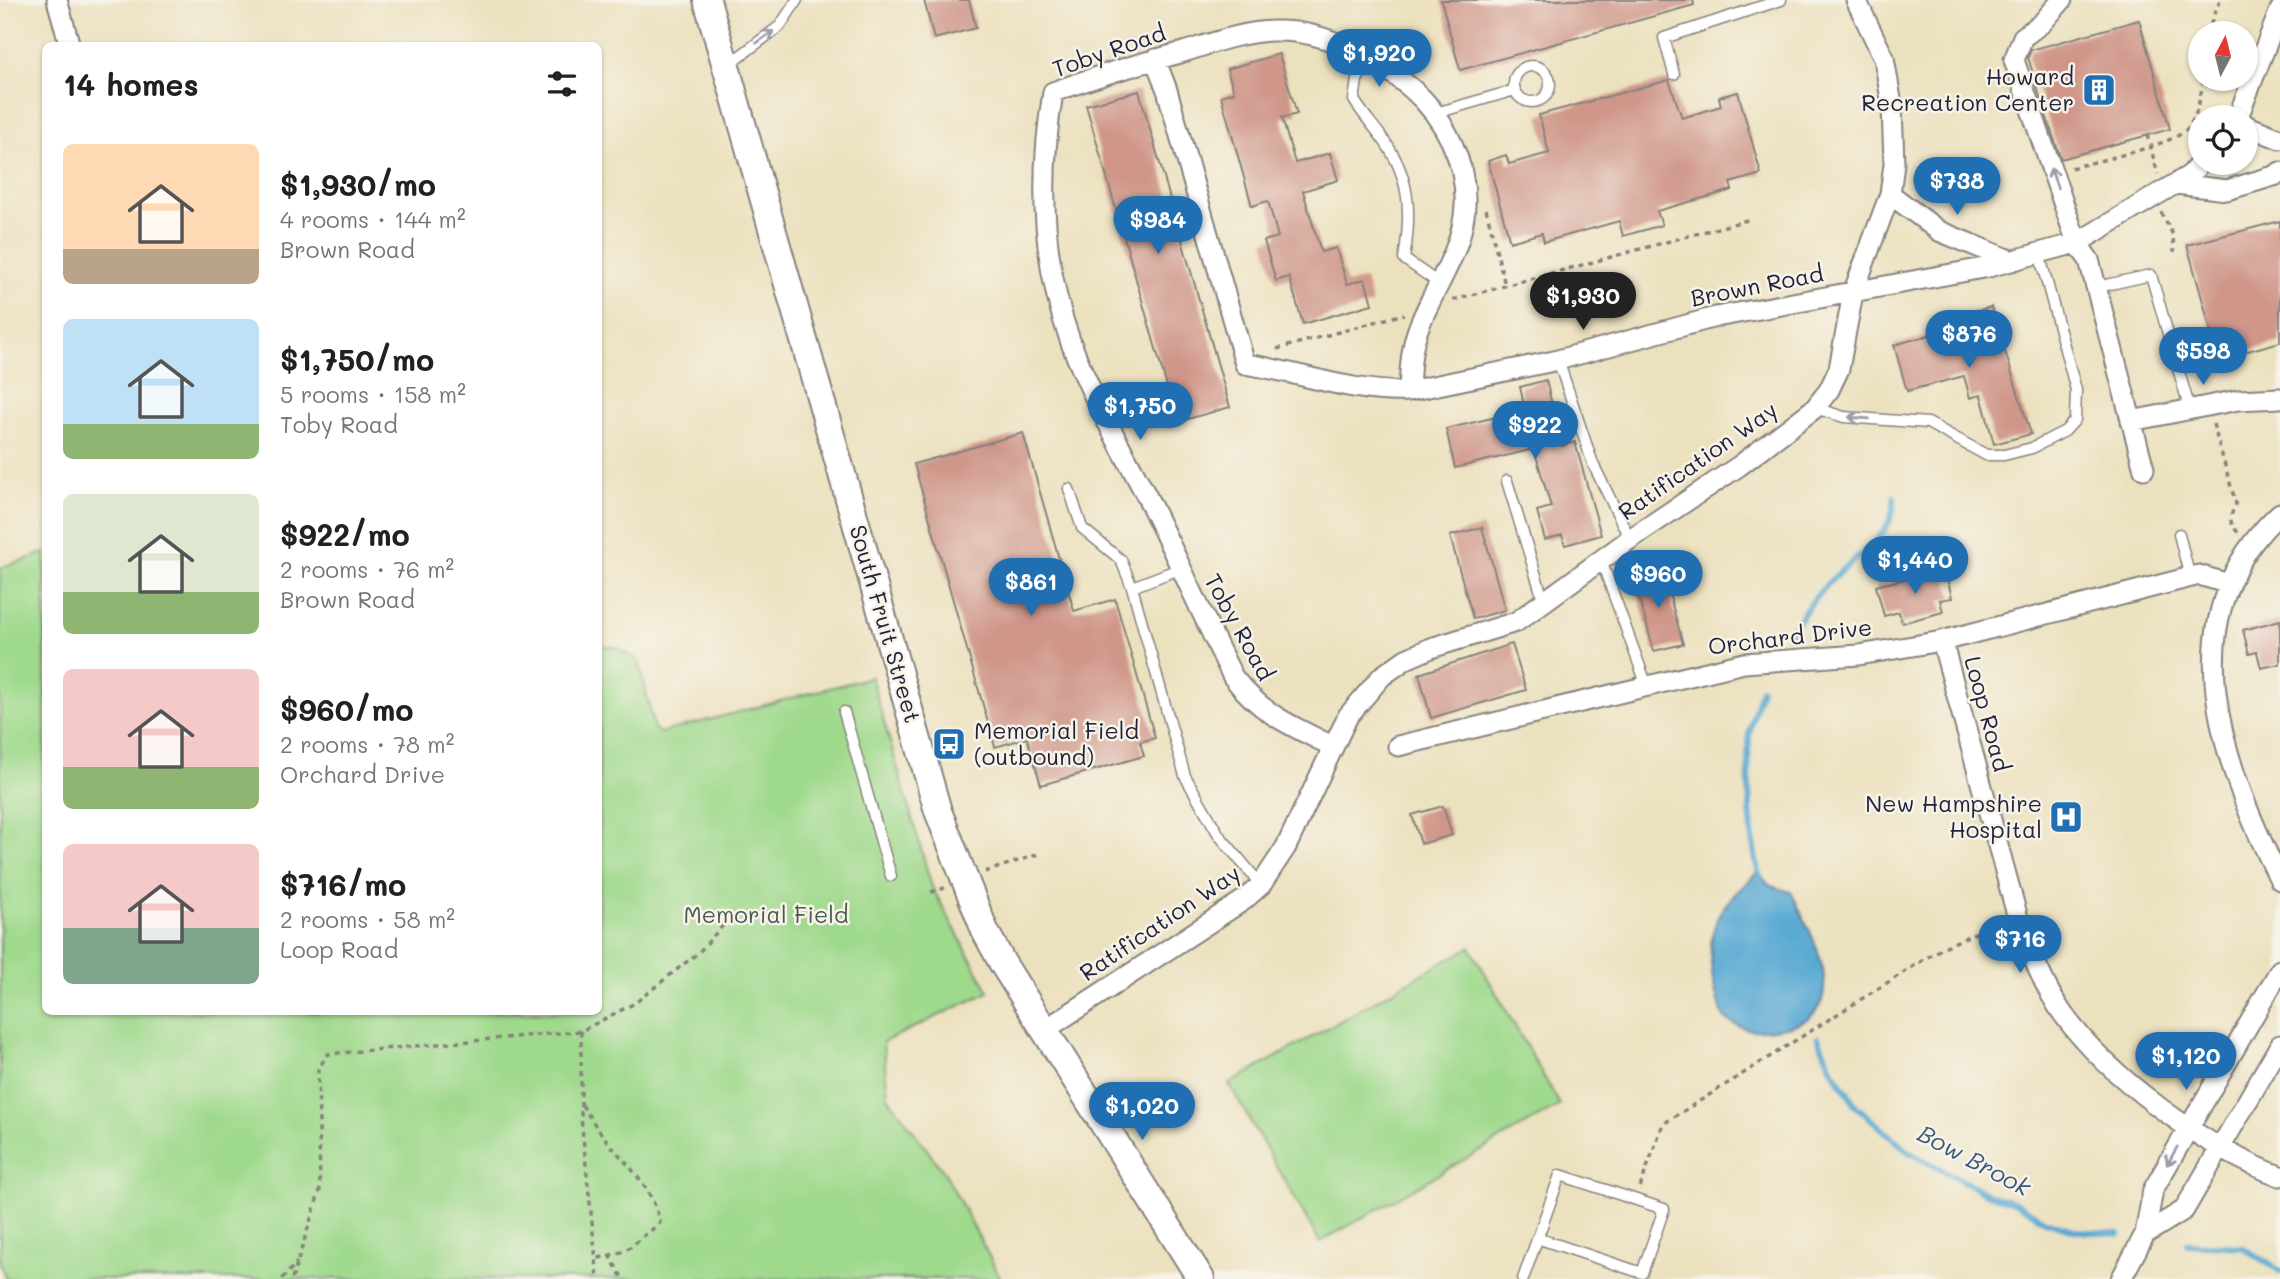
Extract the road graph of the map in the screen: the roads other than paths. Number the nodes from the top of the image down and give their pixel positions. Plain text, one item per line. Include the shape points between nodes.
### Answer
1 (57, 0) edge
2 (707, 0) edge
3 (797, 0) edge
4 (1781, 0) edge
5 (1856, 0) edge
6 (2062, 0) edge
7 (2280, 10) edge
8 (69, 42) edge
9 (1369, 58) junction
10 (1155, 59) junction
11 (725, 67) junction
12 (1674, 74) dead end
13 (1515, 90) dead end
14 (2243, 105) edge
15 (1436, 113) junction
16 (2258, 130) edge
17 (2280, 139) edge
18 (2280, 172) edge
19 (2190, 175) edge
20 (2168, 184) junction
21 (1890, 194) junction
22 (2077, 243) junction
23 (2039, 253) junction
24 (2012, 261) junction
25 (2097, 287) junction
26 (1444, 293) junction
27 (1853, 293) junction
28 (1558, 360) junction
29 (1409, 391) junction
30 (2280, 398) edge
31 (1815, 408) junction
32 (2190, 410) junction
33 (2132, 421) junction
34 (2144, 470) dead end
35 (1507, 481) dead end
36 (1069, 488) dead end
37 (2280, 513) edge
38 (2179, 534) dead end
39 (1630, 539) junction
40 (1601, 560) junction
41 (1180, 569) junction
42 (2190, 578) junction
43 (2229, 584) junction
44 (1132, 587) junction
45 (1545, 603) junction
46 (1942, 641) junction
47 (1647, 687) junction
48 (844, 712) dead end
49 (1332, 746) junction
50 (1398, 746) dead end
51 (891, 876) dead end
52 (2280, 880) edge
53 (1261, 885) junction
54 (2280, 970) edge
55 (1043, 1031) junction
56 (2280, 1045) edge
57 (2189, 1127) junction
58 (2220, 1148) junction
59 (2280, 1176) edge
60 (2145, 1234) junction
61 (1537, 1238) junction
62 (1201, 1279) edge
63 (1523, 1279) edge
64 (2122, 1279) edge

1 - 8 street
2 - 11 street, South Fruit Street
11 -> 3 lane via 780,26
4 - 12 lane via 1664,38
5 - 21 street, Ratification Way via 1884,58 1894,164
22 -> 6 street via 2014,60 2023,37
7 - 14 street
9 - 10 street, Toby Road via 1319,37 1272,31
9 - 15 street, Toby Road via 1402,80
9 - 26 lane via 1357,80 1354,100 1398,164 1408,194 1411,222 1404,259
10 - 29 street, Brown Road via 1245,365 1350,388
10 - 41 street, Toby Road via 1053,92 1043,183 1050,265 1071,343
11 - 55 street, South Fruit Street via 938,810 985,932
13 - 15 lane
15 - 26 street, Toby Road via 1457,156 1466,202 1464,226
16 - 17 street
18 - 20 street via 2227,190
19 - 20 street, Brown Road
20 - 22 street, Brown Road
21 - 24 street via 1928,225
21 - 27 street, Ratification Way
22 - 23 street, Brown Road
22 - 25 street via 2089,260
23 - 24 street, Brown Road
23 -> 31 lane via 2076,390 2075,421 2066,432 2032,448 1986,455 1928,423 1844,417
24 - 27 street, Brown Road
25 - 32 lane via 2151,275
25 - 33 street
26 - 29 street, Toby Road via 1419,326 1410,360
27 - 28 street, Brown Road via 1716,317
27 - 31 street, Ratification Way via 1839,369
28 - 29 street, Brown Road
28 - 39 lane via 1593,464
30 - 32 street via 2238,400
31 - 39 street, Ratification Way
32 - 33 street
33 - 34 street
35 - 45 lane
36 - 44 lane via 1083,528 1121,560
37 - 43 street via 2252,545
38 - 42 lane
39 - 40 street, Ratification Way
40 - 45 street, Ratification Way
40 - 47 lane
41 - 44 lane
41 - 49 street, Toby Road via 1233,677 1251,700
42 - 43 street, Orchard Drive via 2199,575
42 - 46 street, Orchard Drive
43 - 52 street via 2213,637 2214,687 2232,767 2250,820
44 - 53 lane via 1185,776 1219,835
45 - 49 street, Ratification Way via 1516,622 1406,659 1363,695
46 - 47 street, Orchard Drive via 1859,655 1744,663
46 - 57 street, Loop Road via 2019,922 2034,959 2063,1013 2106,1063
47 - 50 street, Orchard Drive
48 - 51 lane
49 - 53 street, Ratification Way via 1286,847
53 - 55 street, Ratification Way
54 - 57 street
55 - 62 street, South Fruit Street
56 - 58 street
57 - 58 street, Loop Road
57 -> 60 street via 2153,1190
58 - 59 street, Loop Road
58 - 60 street via 2184,1210
60 - 64 street
61 - 61 lane via 1560,1175 1664,1209 1642,1273
61 - 63 lane

